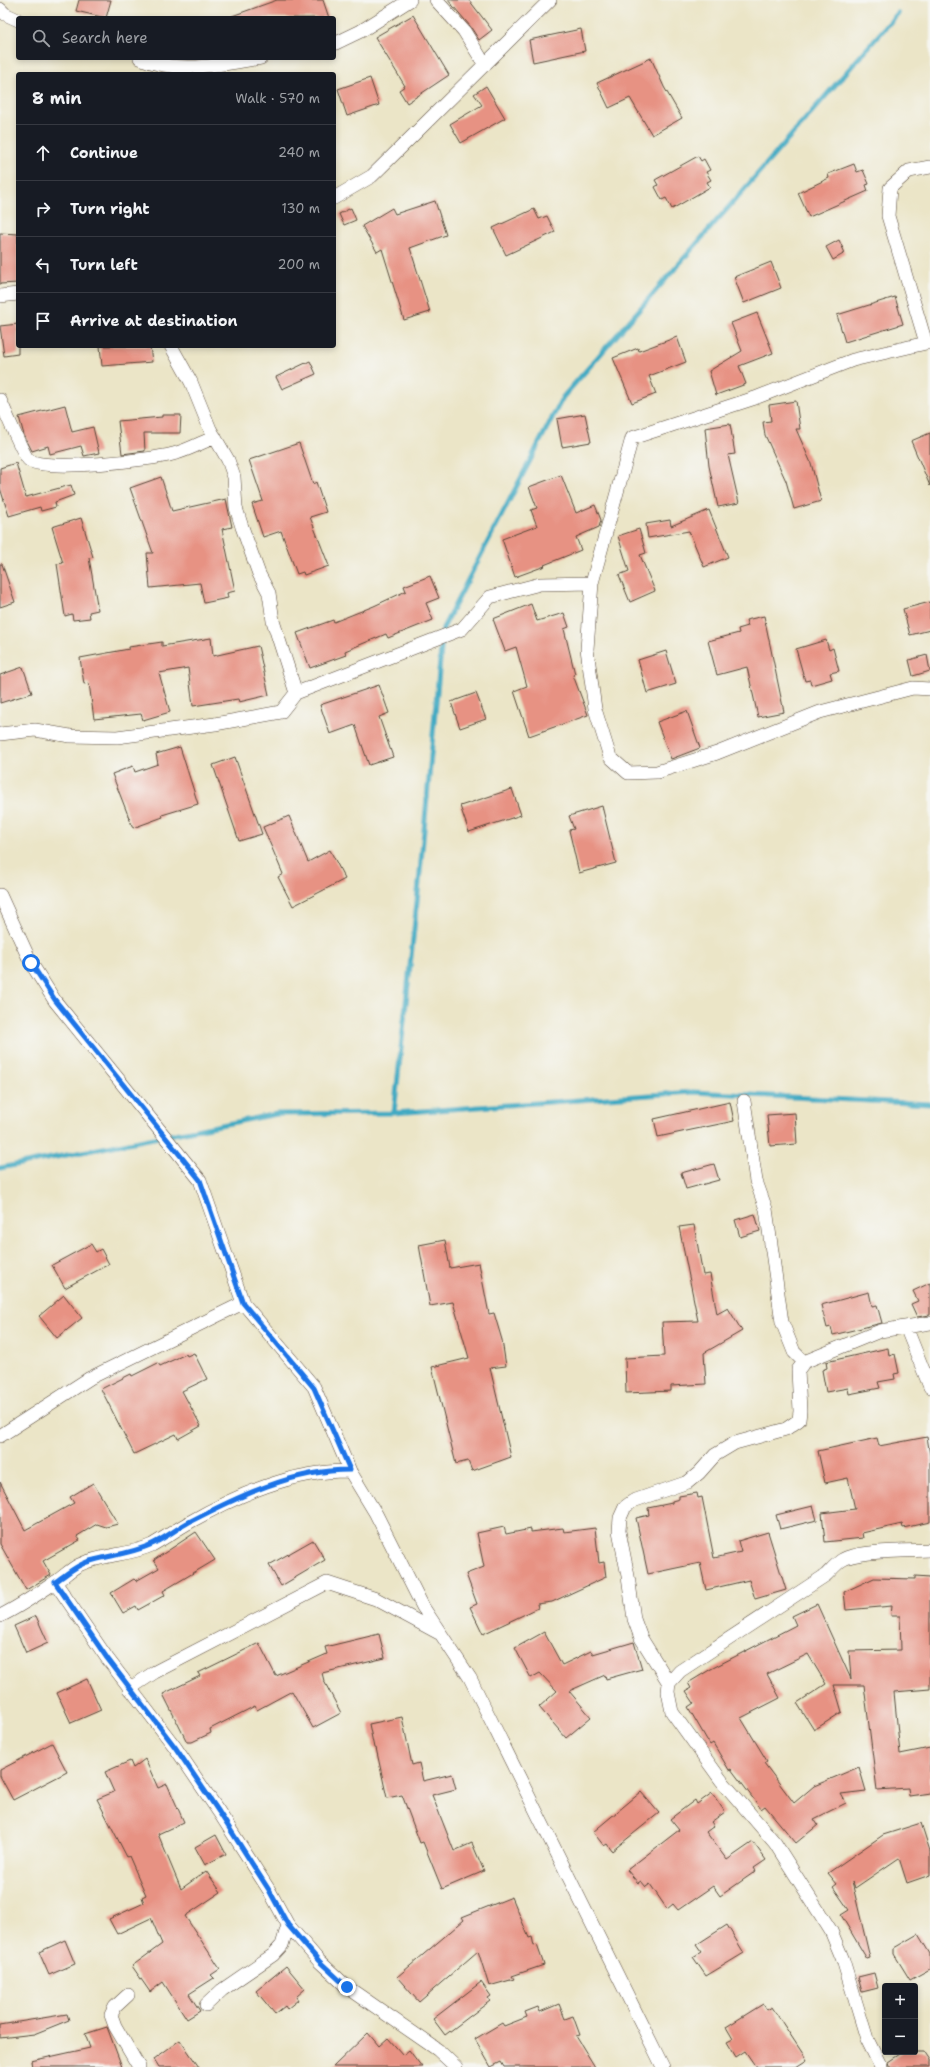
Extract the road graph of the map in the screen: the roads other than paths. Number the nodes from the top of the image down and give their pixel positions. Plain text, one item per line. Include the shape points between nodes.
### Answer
1 (410, 0) edge
2 (436, 0) edge
3 (550, 0) edge
4 (0, 9) edge
5 (16, 19) edge
6 (336, 43) edge
7 (145, 60) edge
8 (247, 60) edge
9 (485, 65) junction
10 (930, 167) edge
11 (336, 197) edge
12 (16, 294) edge
13 (0, 296) edge
14 (928, 343) edge
15 (172, 348) edge
16 (0, 400) edge
17 (215, 437) junction
18 (592, 583) junction
19 (930, 689) edge
20 (296, 693) junction
21 (0, 734) edge
22 (0, 895) edge
23 (744, 1101) dead end
24 (243, 1303) junction
25 (930, 1323) edge
26 (906, 1327) junction
27 (804, 1362) junction
28 (930, 1387) edge
29 (0, 1436) edge
30 (350, 1470) junction
31 (930, 1550) edge
32 (55, 1582) junction
33 (0, 1616) edge
34 (440, 1634) junction
35 (668, 1683) junction
36 (129, 1689) junction
37 (288, 1925) junction
38 (128, 1995) dead end
39 (206, 2005) dead end
40 (139, 2067) edge
41 (456, 2067) edge
42 (663, 2067) edge
43 (882, 2067) edge

1 - 6 street via 361,31
2 - 9 street via 464,31
3 - 9 street
4 - 5 street
7 - 8 street via 152,63 200,67
9 - 11 street via 372,176
10 - 14 street via 909,171 890,188 888,216
12 - 13 street
14 - 18 street via 853,360 755,398 632,438
15 - 17 street via 191,382
16 - 17 street via 28,460 38,464 65,466 143,460 174,454
17 - 20 street via 234,477 236,508 259,574 269,593 273,621
18 - 19 street via 587,649 595,708 610,758 628,773 657,772 820,712 913,688
18 - 20 street via 540,584 490,597 462,629
20 - 21 street via 281,712 215,724 117,737 70,736 34,730
22 - 24 street via 31,963 55,1000 200,1180
23 - 27 street via 756,1182 766,1209 782,1322 794,1352
24 - 29 street via 90,1378
24 - 30 street via 314,1388
25 - 26 street
26 - 27 street via 880,1331
26 - 28 street
27 - 35 street via 798,1370 799,1420 792,1426 786,1430 735,1443 715,1455 688,1482 633,1502 625,1507 620,1518 619,1531 634,1619 640,1638
30 - 32 street via 328,1470 278,1482 229,1502 189,1522 152,1545 134,1552 93,1560 78,1566
30 - 34 street
31 - 35 street via 854,1555 842,1560 826,1575 680,1671
32 - 33 street
32 - 36 street
34 - 36 street via 376,1599 327,1583 155,1672
34 - 42 street via 470,1678
35 - 43 street via 672,1712 721,1780 775,1843 831,1931 843,1960 867,2039
36 - 37 street via 175,1747 219,1812 269,1890
37 - 39 street via 282,1945 273,1955 222,1990
37 - 41 street via 319,1961 347,1987 438,2050
38 - 40 street via 115,2007 111,2015

